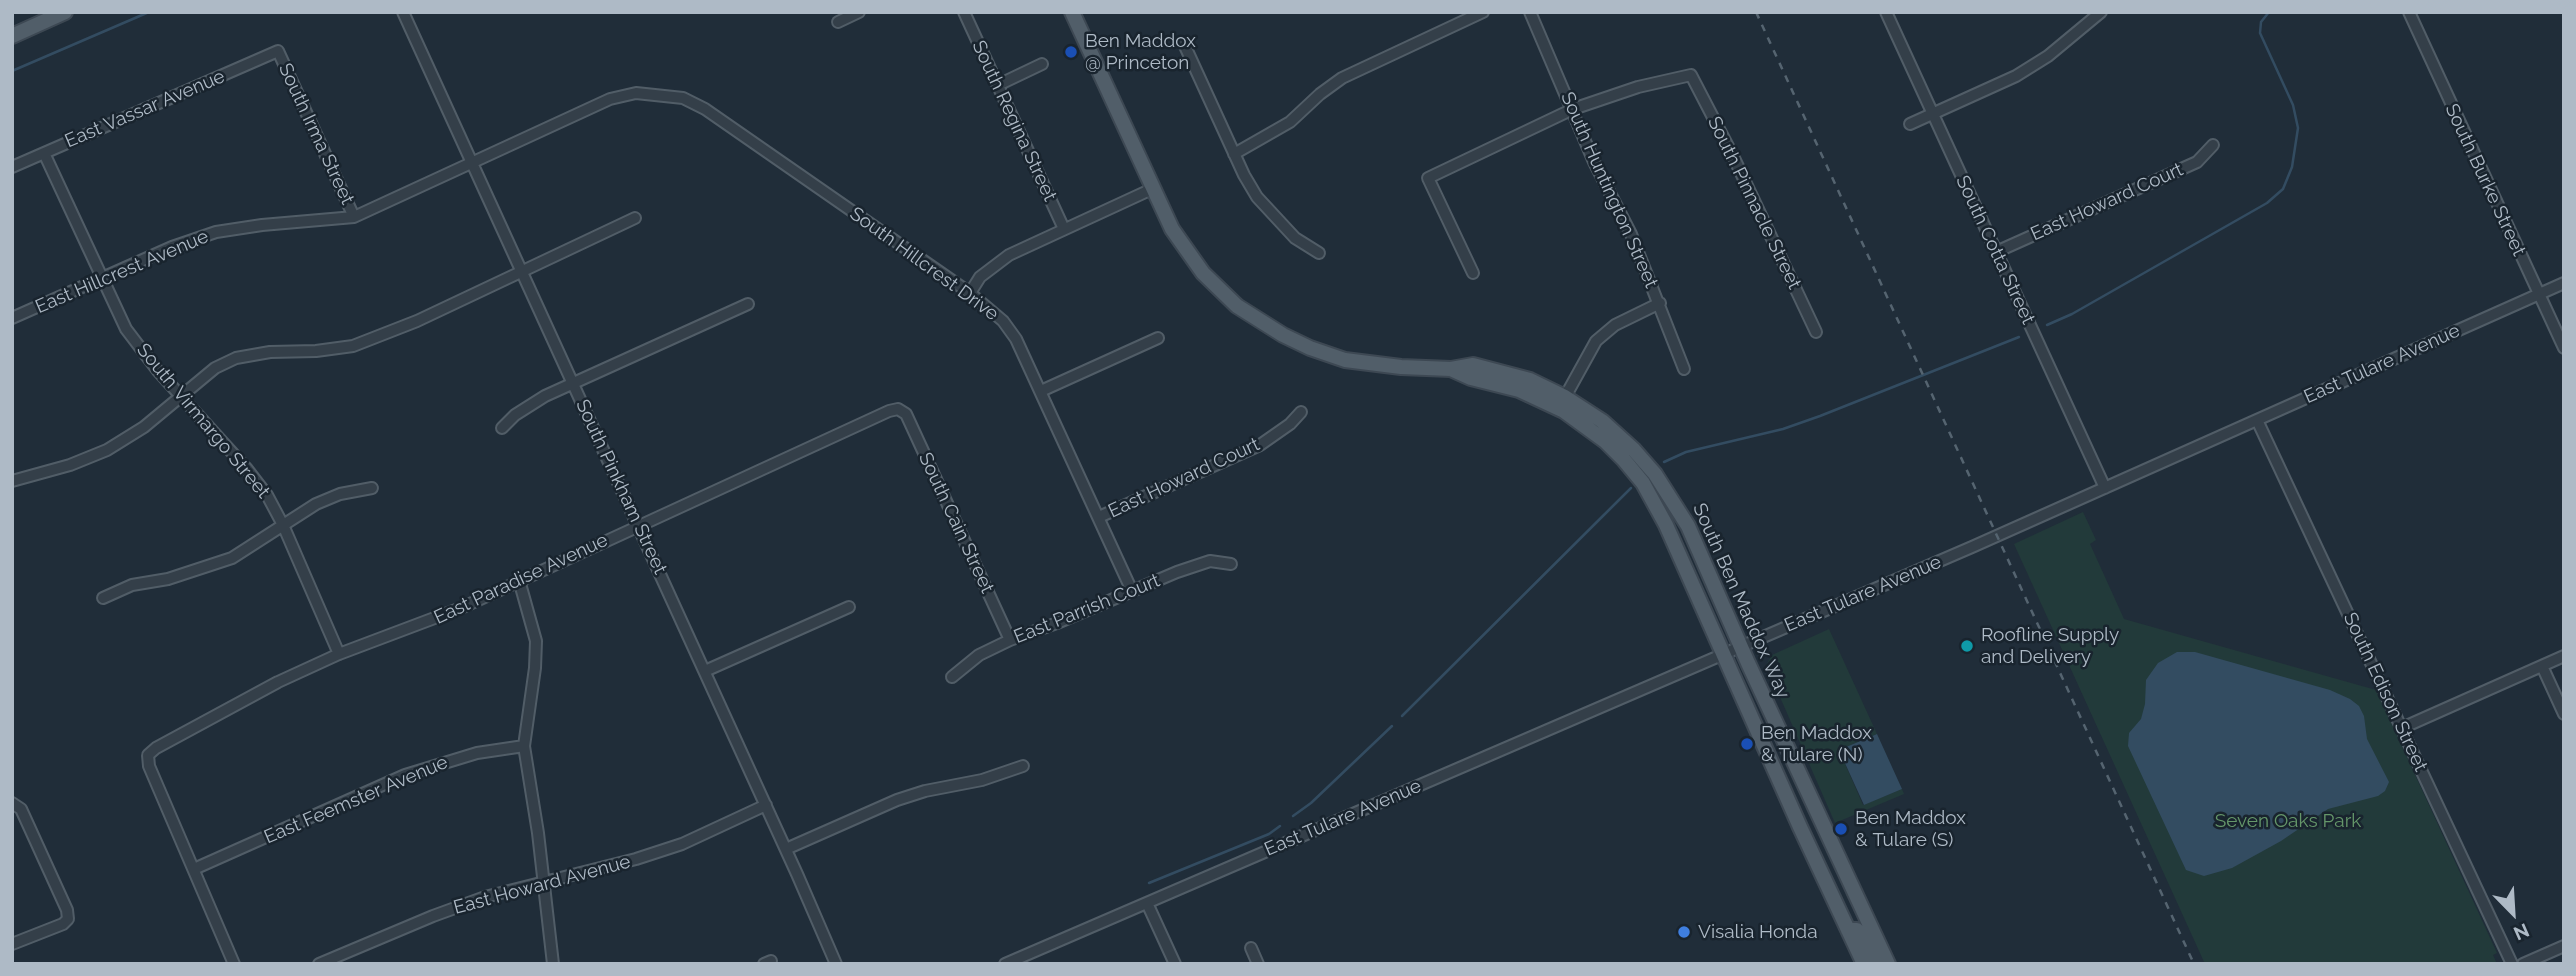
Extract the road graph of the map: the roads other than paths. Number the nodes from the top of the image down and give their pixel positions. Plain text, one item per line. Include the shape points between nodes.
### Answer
1 (65, 12) edge
2 (403, 12) edge
3 (859, 12) edge
4 (964, 12) edge
5 (1072, 12) edge
6 (1483, 12) edge
7 (1530, 12) edge
8 (1886, 12) edge
9 (2101, 12) edge
10 (2409, 12) edge
11 (838, 22) dead end
12 (12, 36) edge
13 (1184, 44) dead end
14 (278, 51) joint
15 (1042, 64) dead end
16 (998, 85) junction
17 (1573, 109) junction
18 (1933, 114) junction
19 (1910, 124) dead end
20 (2213, 145) dead end
21 (44, 153) junction
22 (1234, 154) junction
23 (472, 163) junction
24 (12, 167) edge
25 (1152, 189) junction
26 (354, 217) junction
27 (635, 218) dead end
28 (1064, 229) junction
29 (1996, 252) junction
30 (1319, 253) dead end
31 (521, 271) junction
32 (1473, 273) dead end
33 (103, 278) junction
34 (2564, 283) edge
35 (970, 293) junction
36 (2538, 294) junction
37 (748, 303) dead end
38 (1660, 303) junction
39 (12, 318) edge
40 (1816, 332) dead end
41 (1158, 338) dead end
42 (2564, 348) edge
43 (1451, 369) junction
44 (1684, 369) dead end
45 (572, 383) junction
46 (1041, 391) junction
47 (180, 395) junction
48 (1565, 397) junction
49 (898, 409) joint
50 (1301, 412) dead end
51 (2258, 420) junction
52 (502, 428) dead end
53 (12, 481) edge
54 (372, 488) dead end
55 (2105, 488) junction
56 (1099, 517) junction
57 (283, 525) junction
58 (638, 525) junction
59 (1231, 564) dead end
60 (519, 580) junction
61 (1132, 591) junction
62 (103, 598) dead end
63 (849, 607) dead end
64 (1010, 640) junction
65 (1741, 647) junction
66 (339, 654) junction
67 (1722, 655) junction
68 (2564, 656) edge
69 (2542, 666) junction
70 (705, 671) junction
71 (952, 677) dead end
72 (2564, 714) edge
73 (2402, 728) junction
74 (524, 746) junction
75 (1023, 766) dead end
76 (14, 803) edge
77 (765, 805) junction
78 (786, 849) junction
79 (194, 869) junction
80 (544, 882) junction
81 (1147, 903) junction
82 (1848, 930) junction
83 (12, 944) edge
84 (2564, 946) edge
85 (1251, 948) dead end
86 (234, 964) edge
87 (319, 964) edge
88 (553, 964) edge
89 (836, 964) edge
90 (1005, 964) edge
91 (1175, 964) edge
92 (1258, 964) edge
93 (1864, 964) edge
94 (1875, 964) edge
95 (1888, 964) edge
96 (2512, 964) edge
97 (2523, 964) edge

1 - 12 main road
2 - 23 street, South Pinkham Street
3 - 11 street
4 - 16 street, South Regina Street
5 - 25 main road, South Ben Maddox Way
6 - 22 street via 1342,78 1290,122
7 - 17 street, South Huntington Street
8 - 18 street, South Cotta Street
9 - 18 street via 2016,76
10 - 36 street, South Burke Street
13 - 22 street
14 - 21 street, East Vassar Avenue
14 - 26 street, South Irma Street
15 - 16 street
16 - 28 street, South Regina Street
17 - 32 street via 1428,178
17 - 38 street, South Huntington Street
17 - 40 street, South Pinnacle Street via 1691,75
18 - 19 street
18 - 29 street, South Cotta Street
20 - 29 street, East Howard Court via 2197,162
21 - 24 street, East Vassar Avenue
21 - 33 street, South Virmargo Street
22 - 30 street via 1275,219
23 - 26 street, East Hillcrest Avenue
23 - 31 street, South Pinkham Street
23 - 35 street, South Hillcrest Drive via 610,99 636,93 683,98
25 - 28 street
25 - 43 main road, South Ben Maddox Way via 1198,267 1231,301 1267,327 1345,360
26 - 33 street, East Hillcrest Avenue via 216,232
27 - 31 street
28 - 35 street via 1009,255 980,277
29 - 55 street, South Cotta Street
31 - 45 street, South Pinkham Street
31 - 47 street via 353,346 236,358
33 - 39 street, East Hillcrest Avenue
33 - 47 street, South Virmargo Street via 126,329
34 - 36 street, East Tulare Avenue
35 - 46 street, South Hillcrest Drive via 1003,321
36 - 42 street, South Burke Street
36 - 51 street, East Tulare Avenue
37 - 45 street
38 - 44 street, South Huntington Street
38 - 48 street via 1615,325 1596,341
41 - 46 street
43 - 48 main road, South Ben Maddox Way via 1473,365 1501,371
43 - 67 main road, South Ben Maddox Way via 1555,406 1588,427 1624,460 1666,525
45 - 52 street via 515,415
45 - 58 street, South Pinkham Street
46 - 56 street, South Hillcrest Drive
47 - 53 street via 144,427 107,450 70,466
47 - 57 street, South Virmargo Street via 247,469
48 - 65 main road, South Ben Maddox Way via 1615,432 1665,487 1688,526
49 - 58 street, East Paradise Avenue
49 - 64 street, South Cain Street via 906,414
50 - 56 street, East Howard Court via 1260,445
51 - 55 street, East Tulare Avenue
51 - 73 street, South Edison Street
54 - 57 street via 340,494
55 - 65 street, East Tulare Avenue
56 - 61 street, South Hillcrest Drive
57 - 62 street via 232,558 168,579 132,585
57 - 66 street, South Virmargo Street
58 - 60 street, East Paradise Avenue
58 - 70 street, South Pinkham Street
59 - 61 street, East Parrish Court via 1210,561
60 - 66 street, East Paradise Avenue via 416,627
60 - 74 street via 536,641
61 - 64 street, East Parrish Court
63 - 70 street
64 - 71 street, East Parrish Court via 979,655
65 - 67 street, East Tulare Avenue
65 - 95 main road, South Ben Maddox Way
66 - 79 street, East Paradise Avenue via 278,682 148,755
67 - 81 street, East Tulare Avenue
67 - 82 main road, South Ben Maddox Way
68 - 69 street
69 - 72 street
69 - 73 street
70 - 77 street, South Pinkham Street
73 - 96 street, South Edison Street
74 - 79 street, East Feemster Avenue via 477,753 405,775
74 - 80 street
75 - 78 street via 897,800
76 - 83 street via 21,809 68,910 68,919
77 - 78 street, South Pinkham Street
77 - 80 street, East Howard Avenue via 682,844
78 - 89 street, South Pinkham Street
79 - 86 street
80 - 87 street, East Howard Avenue via 433,916
80 - 88 street
81 - 90 street, East Tulare Avenue
81 - 91 street
82 - 93 main road, South Ben Maddox Way
82 - 94 main road via 1861,935
84 - 97 street
85 - 92 street

